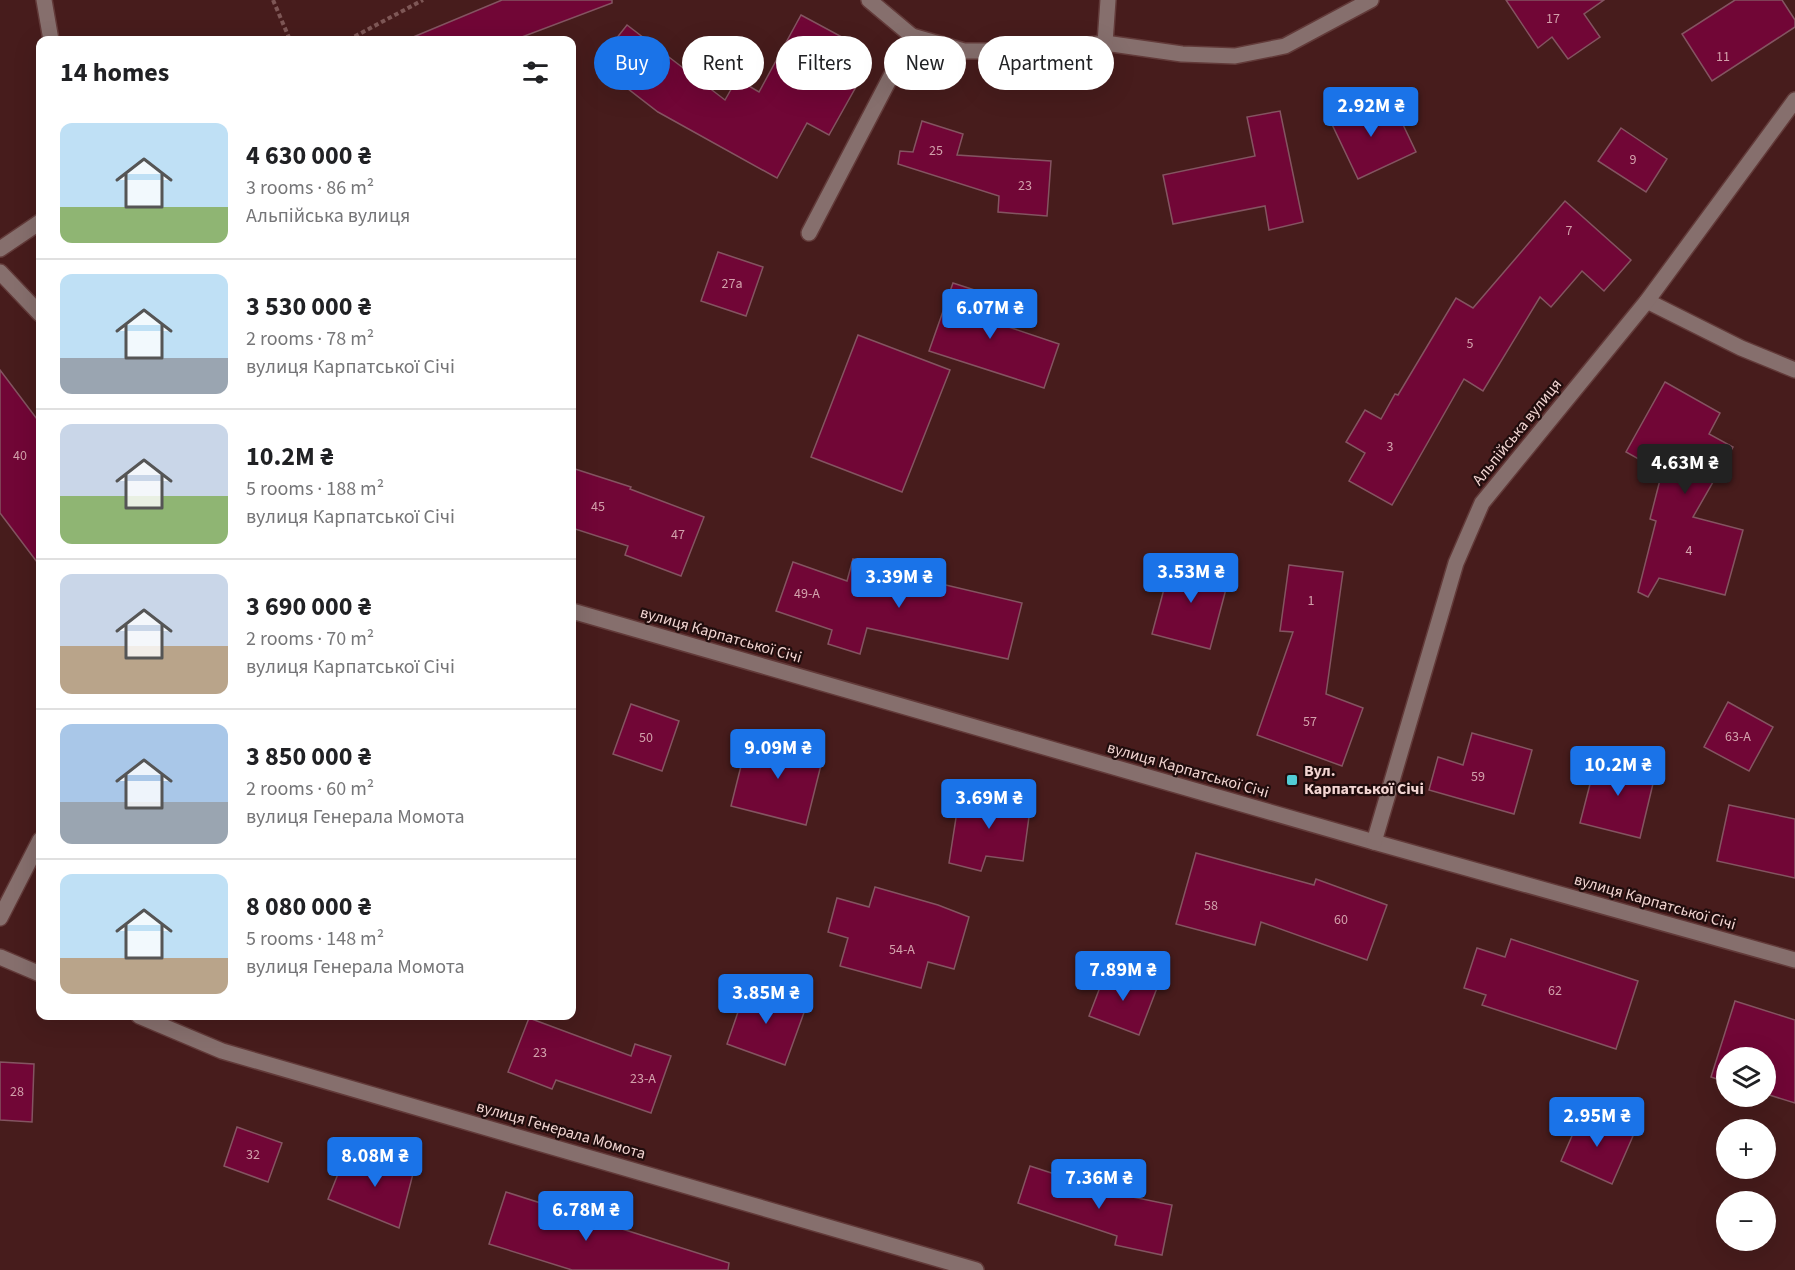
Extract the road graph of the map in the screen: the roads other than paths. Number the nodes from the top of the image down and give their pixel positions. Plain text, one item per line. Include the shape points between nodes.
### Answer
1 (44, 0) edge
2 (869, 0) edge
3 (1108, 0) edge
4 (1371, 0) edge
5 (50, 36) edge
6 (912, 36) edge
7 (1105, 36) edge
8 (1114, 44) edge
9 (884, 90) edge
10 (1795, 100) edge
11 (36, 225) edge
12 (809, 233) dead end
13 (0, 249) edge
14 (0, 272) edge
15 (1647, 301) junction
16 (36, 310) edge
17 (1795, 370) edge
18 (576, 612) edge
19 (1374, 842) junction
20 (36, 848) edge
21 (0, 918) edge
22 (0, 957) edge
23 (1795, 960) edge
24 (36, 972) edge
25 (148, 1020) edge
26 (976, 1270) edge

1 - 5 street
2 - 6 street
3 - 7 street
4 - 8 street via 1285,46 1235,56 1182,54
9 - 12 street
10 - 15 street, Альпійська вулиця
11 - 13 street
14 - 16 street
15 - 17 street
15 - 19 street, Альпійська вулиця via 1482,503 1456,563
18 - 19 street, вулиця Карпатської Січі
19 - 23 street, вулиця Карпатської Січі
20 - 21 street
22 - 24 street
25 - 26 street, вулиця Генерала Момота via 222,1051

